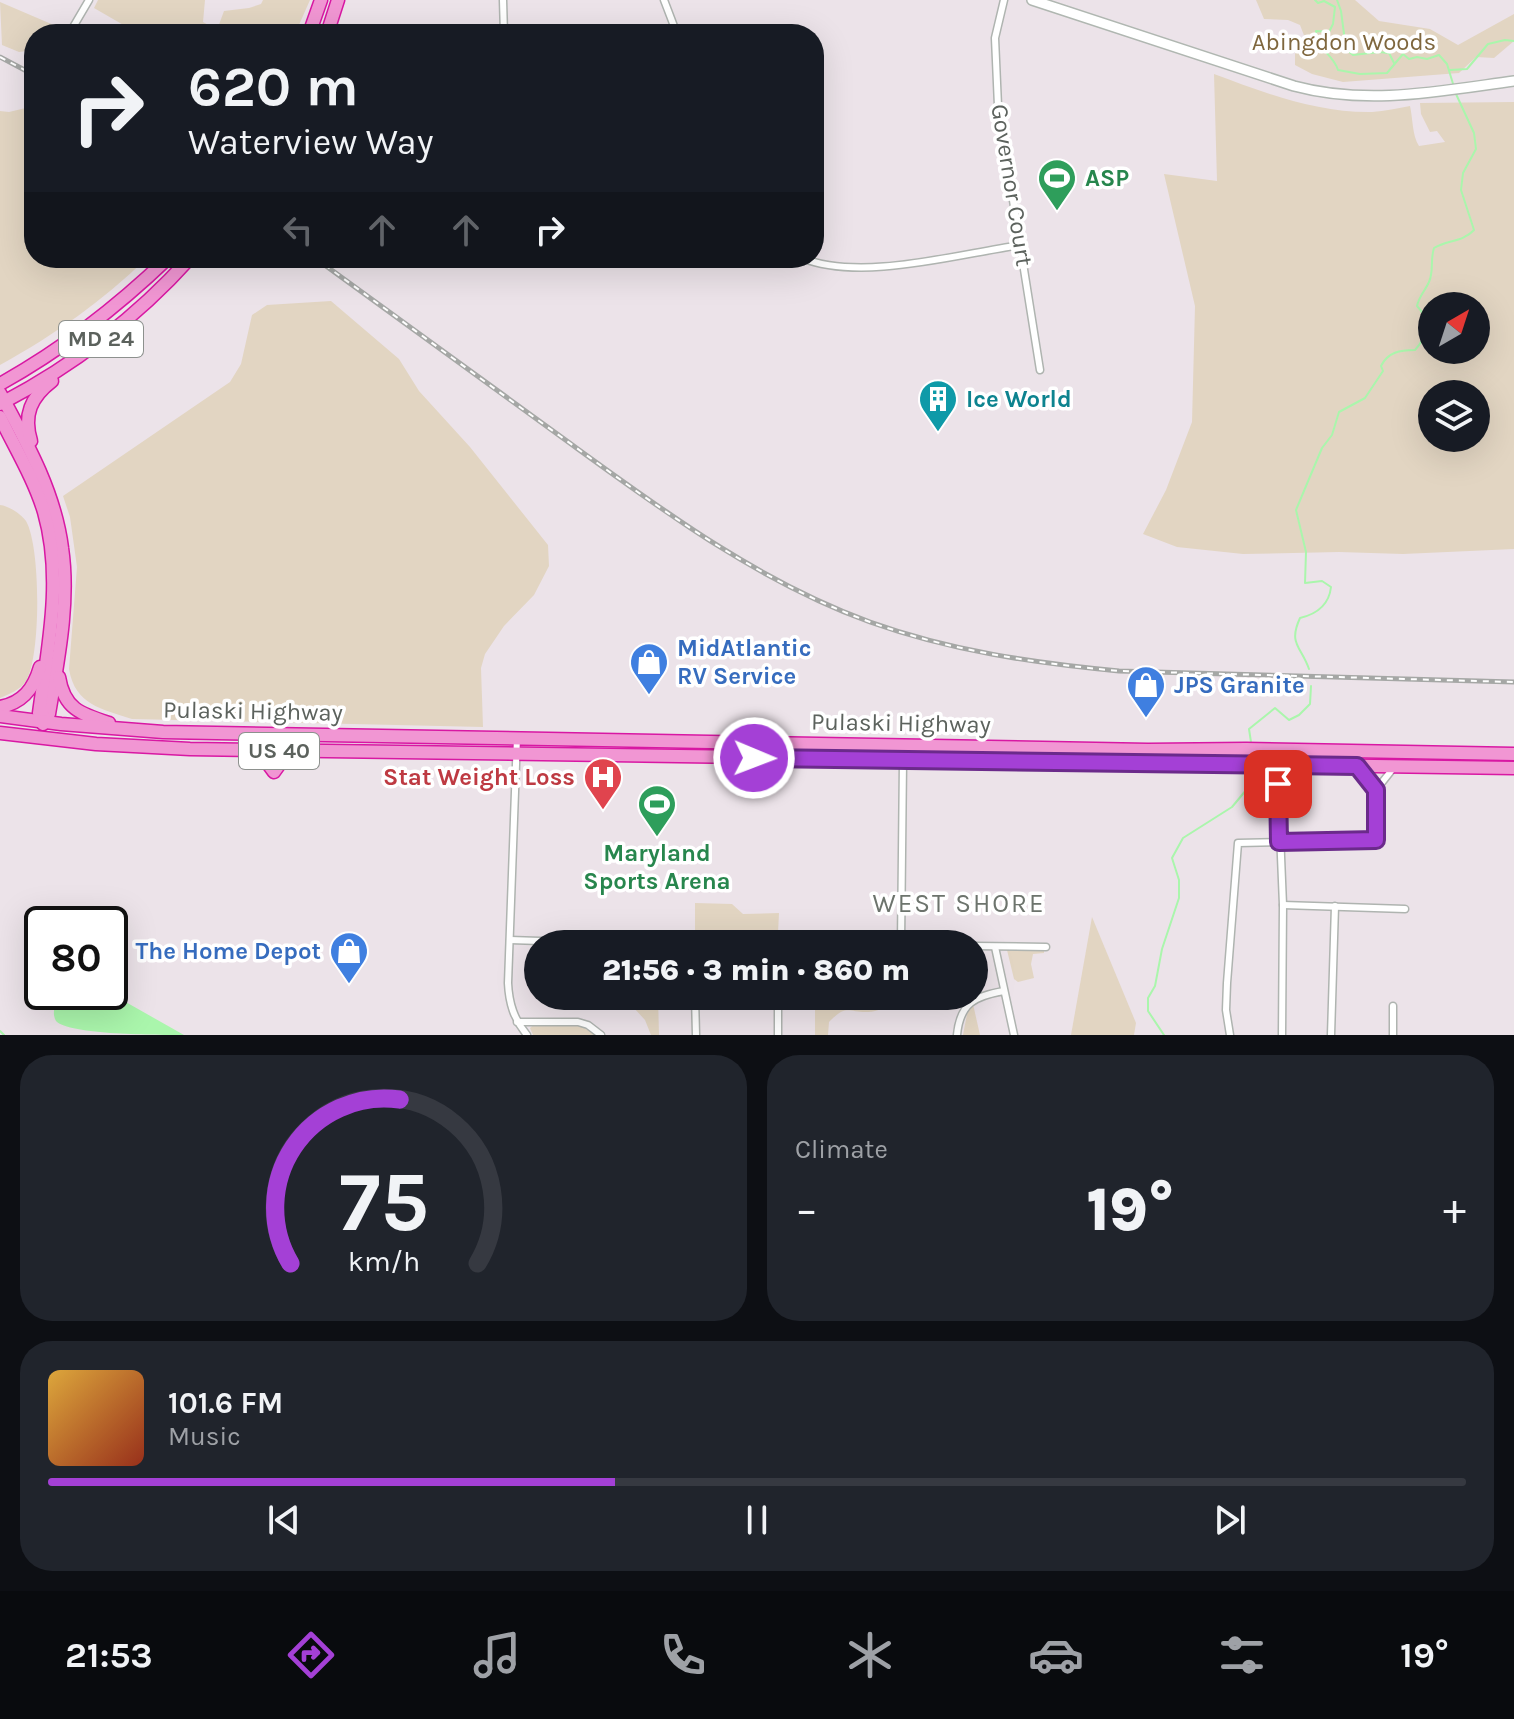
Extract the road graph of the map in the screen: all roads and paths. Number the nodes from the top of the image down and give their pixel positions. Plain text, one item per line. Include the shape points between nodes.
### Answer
1 (89, 0) edge
2 (321, 0) edge
3 (338, 0) edge
4 (503, 0) edge
5 (664, 0) edge
6 (1004, 0) edge
7 (1032, 0) edge
8 (75, 24) edge
9 (313, 24) edge
10 (330, 24) edge
11 (504, 24) edge
12 (673, 24) edge
13 (1514, 81) edge
14 (1021, 245) junction
15 (824, 264) edge
16 (158, 268) edge
17 (180, 268) edge
18 (76, 357) junction
19 (1040, 370) dead end
20 (0, 384) edge
21 (2, 399) edge
22 (0, 417) edge
23 (0, 440) edge
24 (26, 471) junction
25 (47, 489) junction
26 (51, 621) junction
27 (57, 666) junction
28 (0, 707) edge
29 (0, 716) edge
30 (43, 720) junction
31 (127, 729) junction
32 (0, 733) edge
33 (517, 737) junction
34 (41, 738) junction
35 (190, 749) junction
36 (333, 752) junction
37 (516, 754) junction
38 (1514, 754) edge
39 (903, 761) junction
40 (1357, 766) junction
41 (1396, 766) junction
42 (1514, 768) edge
43 (1278, 784) dead end
44 (1376, 790) junction
45 (1279, 842) junction
46 (1283, 905) junction
47 (1335, 906) junction
48 (1405, 909) dead end
49 (901, 930) edge
50 (510, 940) junction
51 (524, 940) edge
52 (988, 947) edge
53 (995, 947) junction
54 (1046, 947) dead end
55 (1004, 991) junction
56 (1393, 1006) dead end
57 (695, 1010) edge
58 (778, 1010) edge
59 (517, 1022) junction
60 (527, 1035) edge
61 (601, 1035) edge
62 (696, 1035) edge
63 (778, 1035) edge
64 (957, 1035) edge
65 (1014, 1035) edge
66 (1230, 1035) edge
67 (1282, 1035) edge
68 (1331, 1035) edge
69 (1393, 1035) edge

1 - 8 street
2 - 9 highway
3 - 10 highway
4 - 11 street
5 - 12 street
6 - 14 street, Governor Court via 996,25 995,72
7 - 13 main road via 1326,94 1376,98
14 - 15 street via 868,268
14 - 19 street, Governor Court
16 - 20 highway, MD 24 via 80,334
17 - 18 highway, MD 24 via 127,319
18 - 21 highway, MD 24
18 - 25 highway via 39,391 29,409 27,428
21 - 25 highway
22 - 24 highway
23 - 24 highway
24 - 26 highway via 52,545
25 - 27 highway via 64,567
26 - 28 highway via 31,689 15,703
26 - 30 highway via 39,713
27 - 30 highway via 49,714
27 - 31 highway via 62,692 71,705
29 - 30 highway, Pulaski Highway / US 40
30 - 31 highway, Pulaski Highway / US 40
30 - 34 highway
31 - 33 highway, Pulaski Highway / US 40
32 - 34 highway, Pulaski Highway / US 40
33 - 37 street
33 - 38 highway, Pulaski Highway / US 40
34 - 35 highway, Pulaski Highway / US 40
35 - 36 highway, Pulaski Highway / US 40
35 - 36 highway via 257,755 274,772 289,756 326,757
36 - 37 highway, Pulaski Highway / US 40
37 - 39 highway, Pulaski Highway / US 40
37 - 50 street
39 - 40 highway, Pulaski Highway / US 40
39 - 49 street
40 - 41 highway, Pulaski Highway / US 40
40 - 44 street
41 - 42 highway, Pulaski Highway / US 40
41 - 44 street
43 - 45 street
44 - 45 street via 1376,840
45 - 46 street
45 - 66 street via 1238,843 1227,983
46 - 47 street
46 - 67 street
47 - 48 street
47 - 68 street
50 - 51 street
50 - 59 street via 509,997
52 - 53 street
53 - 54 street
53 - 55 street
55 - 64 street via 968,1005
55 - 65 street
56 - 69 street
57 - 62 street
58 - 63 street
59 - 60 street
59 - 61 street via 578,1022

